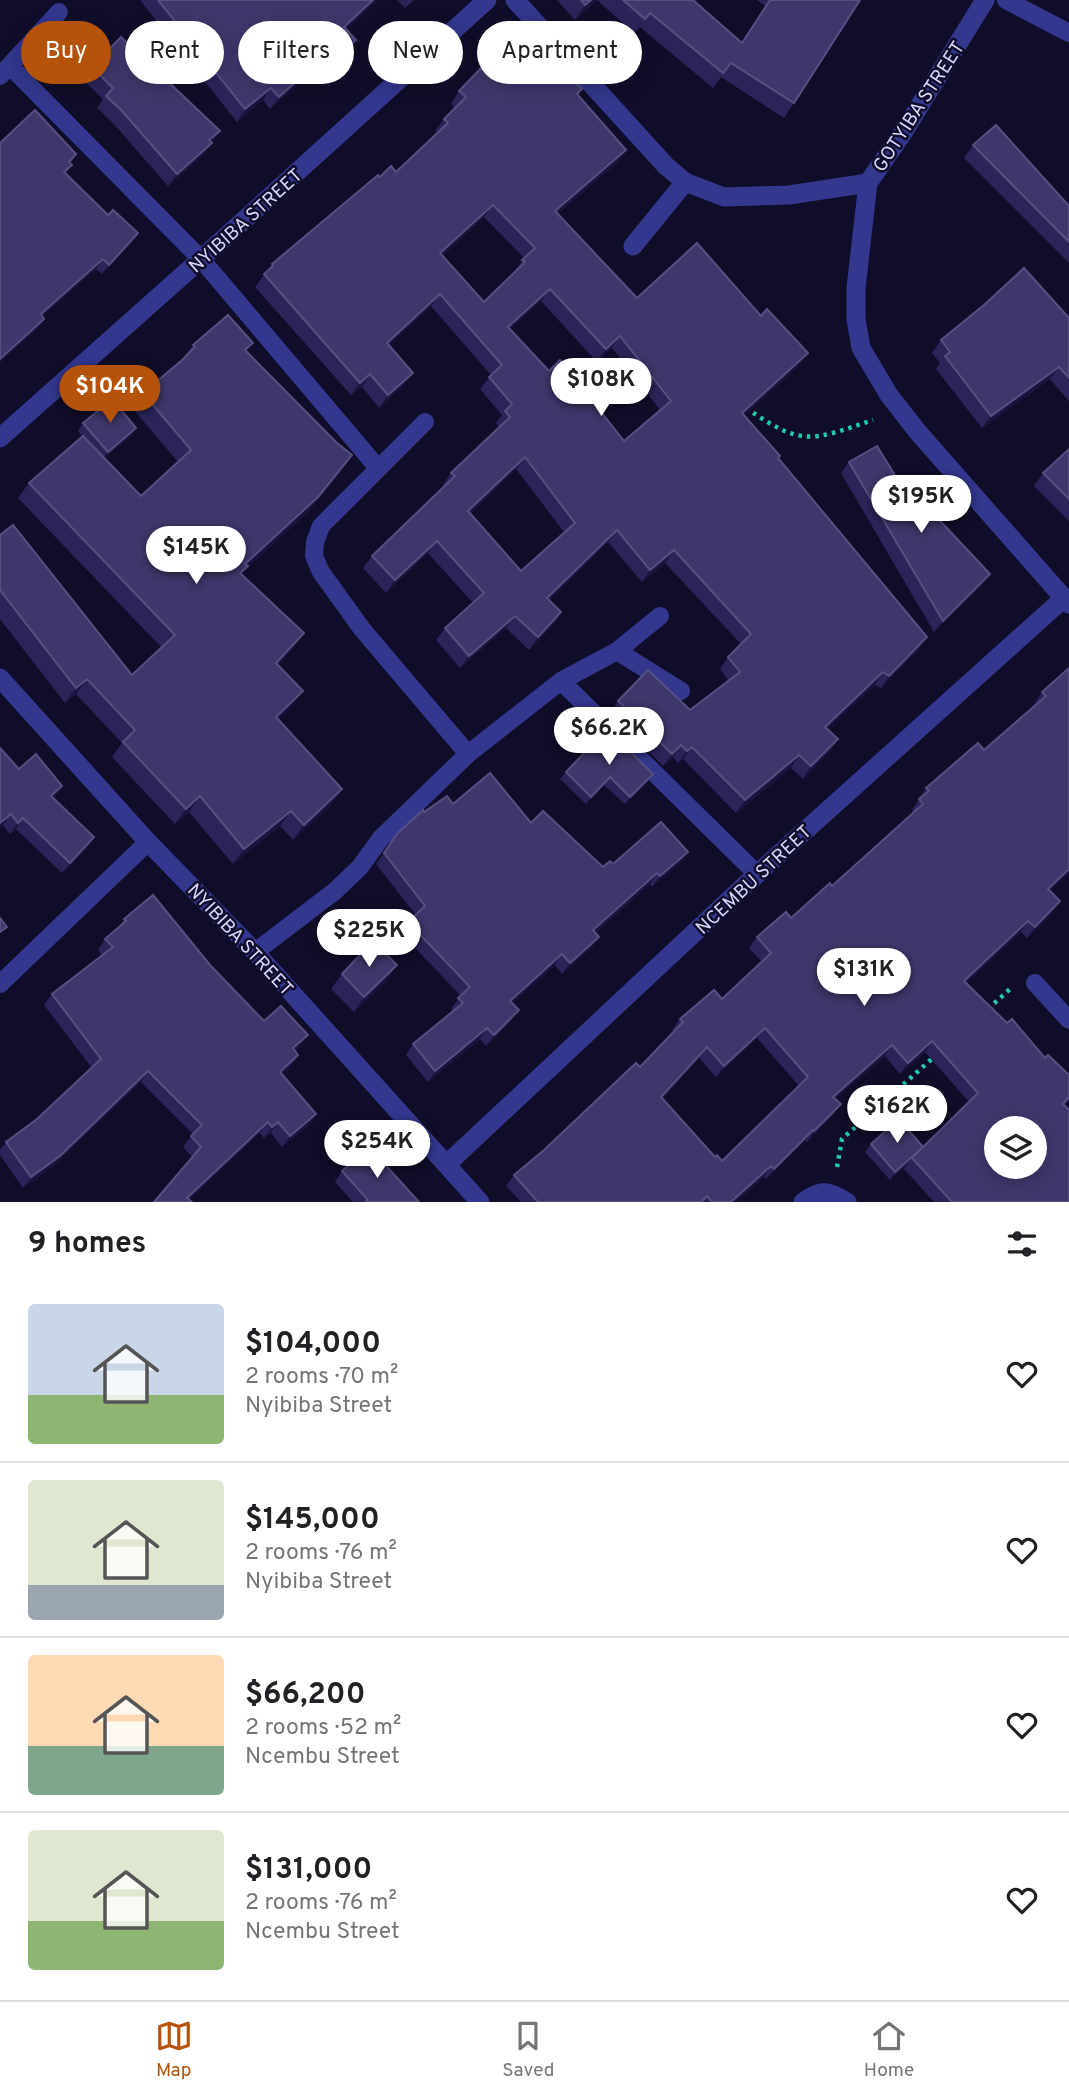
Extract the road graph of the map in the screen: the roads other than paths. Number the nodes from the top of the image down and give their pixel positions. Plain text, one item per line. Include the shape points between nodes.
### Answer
1 (487, 0) edge
2 (515, 0) edge
3 (985, 0) edge
4 (1006, 0) edge
5 (59, 12) dead end
6 (1069, 33) edge
7 (5, 71) edge
8 (685, 182) junction
9 (868, 183) junction
10 (633, 246) dead end
11 (201, 260) junction
12 (425, 422) dead end
13 (0, 438) edge
14 (378, 468) junction
15 (1066, 601) edge
16 (660, 616) dead end
17 (617, 651) junction
18 (0, 678) edge
19 (561, 681) junction
20 (681, 691) dead end
21 (468, 754) junction
22 (148, 842) junction
23 (757, 874) junction
24 (255, 952) junction
25 (1035, 983) road end
26 (0, 985) edge
27 (1069, 1020) edge
28 (447, 1164) junction
29 (839, 1197) edge
30 (480, 1202) edge
31 (803, 1202) edge

1 - 11 street, NYIBIBA STREET
2 - 8 street
3 - 9 street, GOTYIBA STREET
4 - 6 lane
5 - 7 lane
7 - 11 lane
8 - 9 street via 724,197 789,195
8 - 10 street
9 - 15 street, GOTYIBA STREET via 856,288 861,348 901,411
11 - 13 street, NYIBIBA STREET
11 - 14 lane
12 - 14 lane
14 - 21 lane via 321,526 314,556 345,608
15 - 23 street, NCEMBU STREET
16 - 17 lane
17 - 19 lane
17 - 20 lane
18 - 22 street, NYIBIBA STREET
19 - 21 lane
19 - 23 lane
21 - 24 lane via 381,838 335,891
22 - 24 street, NYIBIBA STREET
22 - 26 lane
23 - 28 street, NCEMBU STREET
24 - 28 street, NYIBIBA STREET
25 - 27 lane
28 - 30 street, NYIBIBA STREET
29 - 31 street via 818,1193

